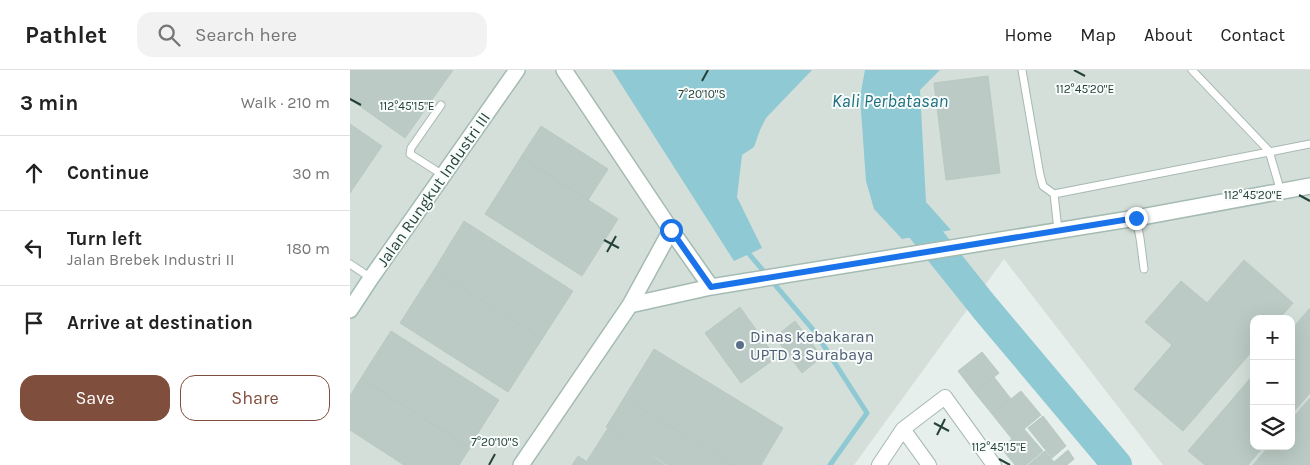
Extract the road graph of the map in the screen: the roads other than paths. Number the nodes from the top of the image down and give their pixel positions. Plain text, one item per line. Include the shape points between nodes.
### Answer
1 (517, 70) edge
2 (564, 70) edge
3 (1022, 70) edge
4 (1192, 70) edge
5 (441, 105) dead end
6 (1310, 144) edge
7 (1269, 151) junction
8 (443, 176) junction
9 (1310, 186) edge
10 (1281, 192) junction
11 (1054, 194) junction
12 (1136, 218) junction
13 (671, 230) junction
14 (1058, 230) junction
15 (350, 264) edge
16 (1144, 269) dead end
17 (370, 278) junction
18 (711, 287) junction
19 (630, 305) junction
20 (350, 310) edge
21 (903, 429) junction
22 (520, 465) edge
23 (879, 465) edge
24 (929, 465) edge
25 (994, 465) edge

1 - 8 street, Jalan Rungkut Industri III
2 - 13 street
3 - 11 lane via 1040,175 1043,186
4 - 7 lane
5 - 8 lane via 410,154
6 - 7 lane
7 - 10 lane
7 - 11 lane
8 - 17 street, Jalan Rungkut Industri III
9 - 10 street
10 - 12 street
11 - 14 lane
12 - 14 street
12 - 16 lane
13 - 18 street
13 - 19 street
14 - 18 street
15 - 17 lane
17 - 20 street, Jalan Rungkut Industri III
18 - 19 street
19 - 22 street
21 - 23 street
21 - 24 street
21 - 25 street via 945,397

